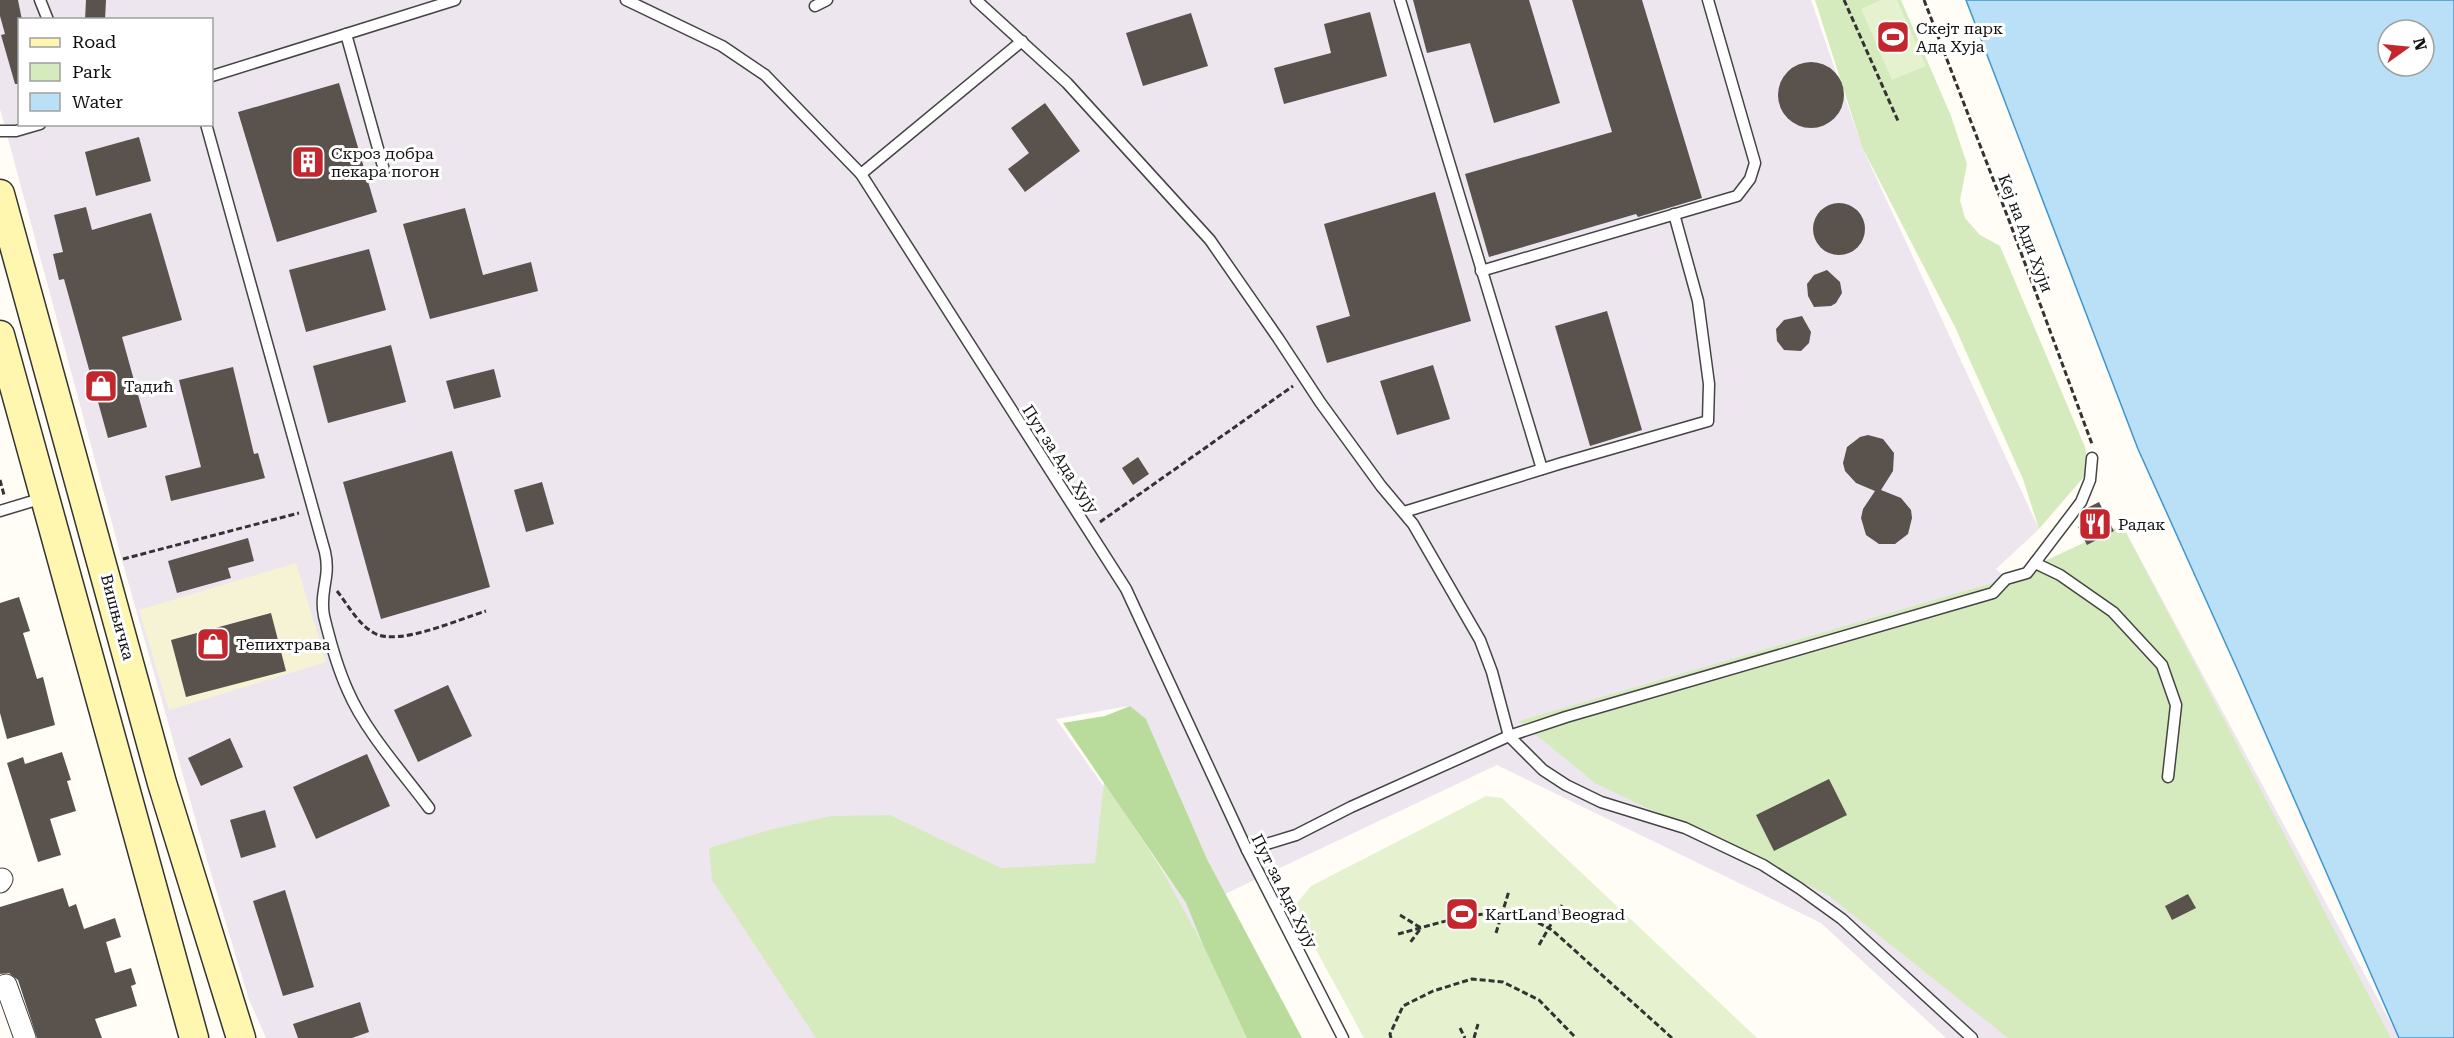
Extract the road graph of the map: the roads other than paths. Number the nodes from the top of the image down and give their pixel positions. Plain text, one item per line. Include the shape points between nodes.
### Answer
1 (40, 0) edge
2 (455, 0) edge
3 (626, 0) edge
4 (826, 0) edge
5 (976, 0) edge
6 (1400, 0) edge
7 (1708, 0) edge
8 (815, 6) dead end
9 (47, 18) edge
10 (346, 34) junction
11 (1022, 41) junction
12 (213, 76) edge
13 (33, 126) edge
14 (207, 126) edge
15 (0, 131) edge
16 (384, 170) dead end
17 (861, 174) junction
18 (0, 194) edge
19 (1674, 214) junction
20 (1481, 271) junction
21 (0, 335) edge
22 (2092, 458) dead end
23 (1542, 470) junction
24 (45, 498) junction
25 (0, 511) edge
26 (1404, 512) junction
27 (2035, 563) junction
28 (1509, 736) junction
29 (2168, 777) dead end
30 (429, 808) dead end
31 (1247, 850) junction
32 (6, 985) dead end
33 (24, 1038) edge
34 (194, 1038) edge
35 (241, 1038) edge
36 (1344, 1038) edge
37 (1972, 1038) edge

1 - 9 lane
2 - 10 lane
3 - 17 lane, Пут за Ада Хују via 722,46 765,75
4 - 8 lane
5 - 11 lane
6 - 20 lane
7 - 19 lane via 1755,163 1750,179 1737,196
10 - 12 lane
10 - 16 lane
11 - 17 lane
11 - 26 lane via 1067,83 1210,240 1375,477
13 - 15 lane
14 - 30 lane via 328,565 324,614 348,691
17 - 31 lane, Пут за Ада Хују via 1126,589
18 - 35 main road, Вишњичка via 162,783
19 - 20 lane
19 - 23 lane via 1698,301 1708,384 1708,421
20 - 23 lane
21 - 24 main road
22 - 27 lane via 2081,502
23 - 26 lane
24 - 25 lane
24 - 34 main road
26 - 28 lane via 1480,640
27 - 28 lane via 2027,573 2006,579 1993,593
27 - 29 lane via 2060,575 2113,612 2162,665 2176,705
28 - 31 lane via 1296,835
28 - 37 lane via 1543,770 1566,785 1601,802 1686,828 1763,865 1799,888 1842,919
31 - 36 lane, Пут за Ада Хују
32 - 33 street

